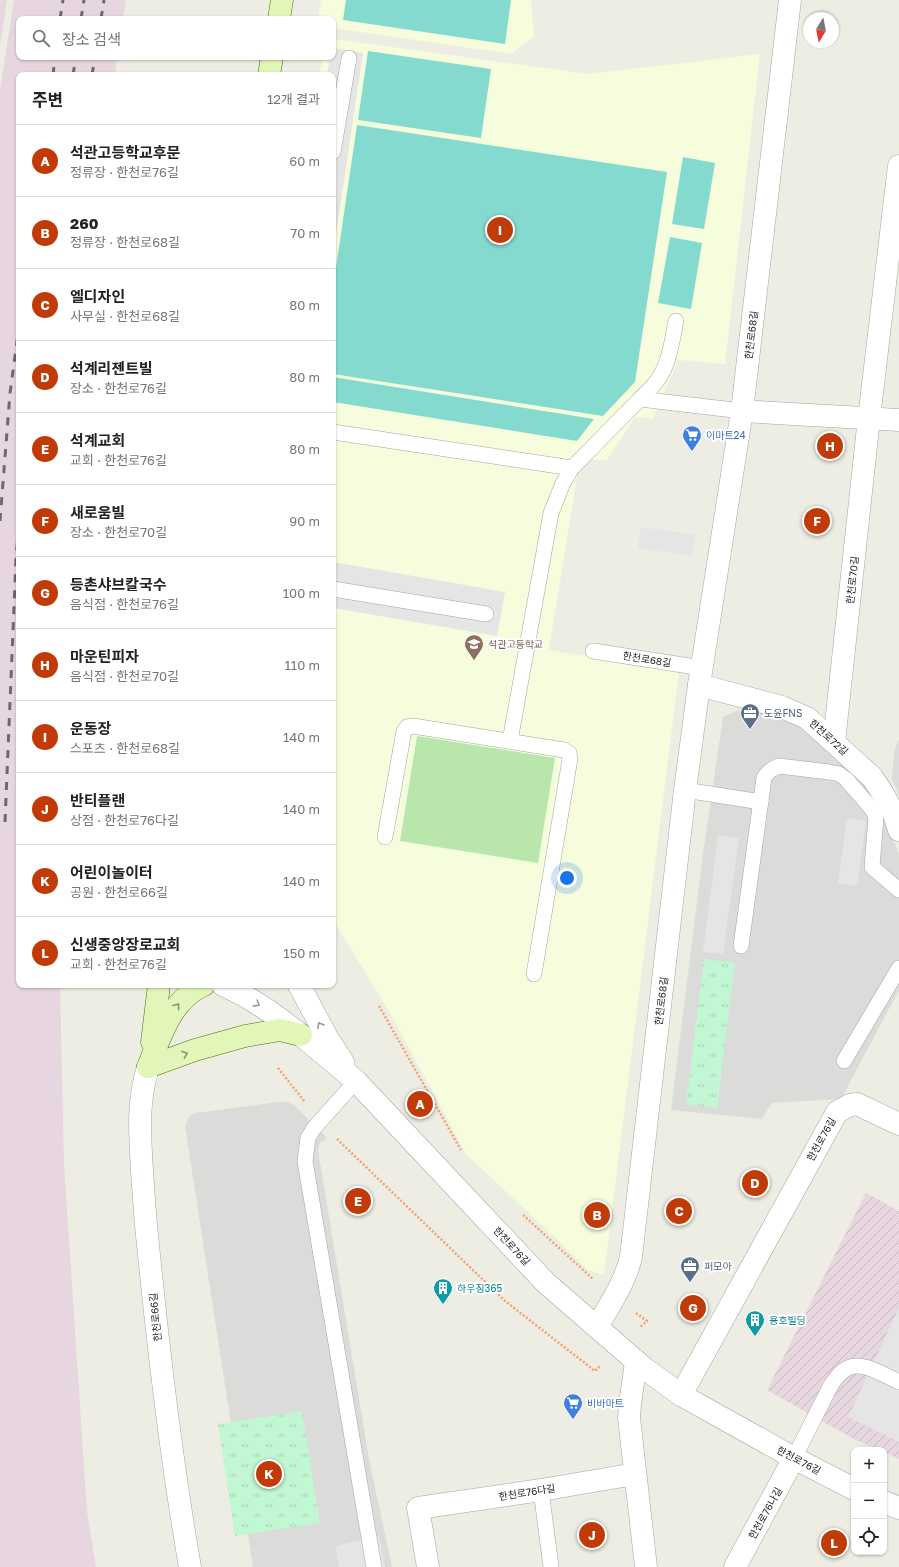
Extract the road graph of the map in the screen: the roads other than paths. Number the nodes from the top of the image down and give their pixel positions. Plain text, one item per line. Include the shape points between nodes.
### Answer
1 (282, 0) edge
2 (790, 0) edge
3 (279, 16) edge
4 (348, 58) dead end
5 (272, 60) edge
6 (270, 72) edge
7 (336, 133) edge
8 (899, 166) edge
9 (896, 224) edge
10 (676, 321) dead end
11 (640, 399) junction
12 (742, 411) junction
13 (869, 418) junction
14 (899, 420) edge
15 (336, 432) edge
16 (572, 468) junction
17 (336, 589) edge
18 (486, 614) dead end
19 (592, 651) dead end
20 (701, 676) junction
21 (510, 741) junction
22 (834, 742) junction
23 (685, 790) junction
24 (761, 802) junction
25 (899, 830) edge
26 (384, 837) dead end
27 (899, 890) edge
28 (741, 946) dead end
29 (899, 968) edge
30 (534, 974) dead end
31 (159, 988) edge
32 (199, 988) edge
33 (229, 988) edge
34 (301, 988) edge
35 (301, 1035) junction
36 (844, 1061) dead end
37 (148, 1067) junction
38 (356, 1081) junction
39 (899, 1124) edge
40 (597, 1327) junction
41 (636, 1362) junction
42 (899, 1382) edge
43 (681, 1396) junction
44 (794, 1458) junction
45 (636, 1474) junction
46 (851, 1487) edge
47 (541, 1490) junction
48 (887, 1503) edge
49 (899, 1508) edge
50 (190, 1567) edge
51 (374, 1567) edge
52 (428, 1567) edge
53 (551, 1567) edge
54 (646, 1567) edge
55 (735, 1567) edge

1 - 3 main road
2 - 12 street, 한천로68길
4 - 7 lane
5 - 6 main road
8 - 9 street, 한천로70길
9 - 13 street, 한천로70길
10 - 11 lane via 669,355 660,377
11 - 12 lane
11 - 16 lane
12 - 13 street
12 - 20 street, 한천로68길
13 - 14 street
13 - 22 street, 한천로70길
15 - 16 lane
16 - 21 lane via 551,514
17 - 18 lane
19 - 20 lane, 한천로68길
20 - 22 street, 한천로72길 via 796,712 807,718
20 - 23 street, 한천로68길
21 - 26 lane via 407,727 404,731
21 - 30 lane via 564,750 570,756
22 - 25 street, 한천로72길 via 872,777 894,814
23 - 24 lane
23 - 40 street, 한천로68길 via 631,1257 621,1288
24 - 27 lane via 764,778 768,772 780,766 839,774 872,809 876,817 872,867
24 - 28 lane
29 - 36 lane
31 - 37 main road
37 -> 32 main road via 175,1008
33 -> 35 street via 269,1011
38 -> 34 street via 328,1039
37 -> 35 main road via 245,1036 280,1030
35 - 38 street
37 - 50 street, 한천로66길 via 141,1098 140,1121 146,1229 165,1405
38 - 40 street, 한천로76길 via 546,1283
38 - 51 lane via 314,1128 308,1138 305,1160
39 - 43 street, 한천로76길 via 857,1104 837,1112
40 - 41 street, 한천로76길
41 - 43 street, 한천로76길
41 - 45 street via 629,1418
42 - 44 lane via 867,1368 847,1368 831,1384
43 - 44 street, 한천로76길
44 - 46 street, 한천로76길
44 - 55 street, 한천로76나길
45 - 47 street, 한천로76다길
45 - 54 street
47 - 52 street, 한천로76다길 via 418,1508
47 - 53 lane
48 - 49 street

